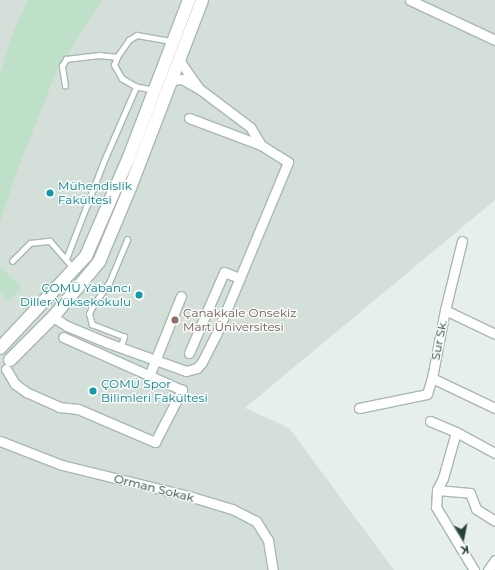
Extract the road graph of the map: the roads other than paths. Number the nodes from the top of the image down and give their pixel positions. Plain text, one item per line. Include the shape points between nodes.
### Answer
1 (189, 0) edge
2 (202, 0) edge
3 (410, 0) edge
4 (415, 0) edge
5 (495, 38) edge
6 (173, 41) junction
7 (168, 54) junction
8 (117, 57) junction
9 (179, 60) junction
10 (165, 79) junction
11 (65, 86) dead end
12 (136, 87) junction
13 (198, 88) junction
14 (154, 90) junction
15 (189, 118) dead end
16 (262, 145) junction
17 (127, 240) dead end
18 (462, 241) dead end
19 (66, 259) junction
20 (12, 261) dead end
21 (75, 269) junction
22 (240, 278) junction
23 (180, 296) dead end
24 (445, 310) junction
25 (53, 317) junction
26 (495, 334) edge
27 (63, 338) dead end
28 (120, 348) junction
29 (0, 349) edge
30 (189, 353) dead end
31 (155, 362) junction
32 (5, 367) edge
33 (149, 376) junction
34 (432, 378) junction
35 (359, 408) dead end
36 (495, 408) edge
37 (430, 421) dead end
38 (456, 432) junction
39 (0, 441) edge
40 (495, 453) edge
41 (437, 490) junction
42 (495, 522) edge
43 (495, 560) edge
44 (273, 570) edge
45 (474, 570) edge
46 (488, 570) edge

1 - 6 street
2 - 9 street
3 - 5 street
4 - 5 street
6 - 7 street
6 - 8 lane via 137,35 128,40
7 - 9 street
7 - 10 street
8 - 11 lane via 98,55 66,59 62,66
8 - 12 lane via 114,65 116,72
9 - 10 street
9 - 13 street
10 - 13 street via 182,79
10 - 14 street
10 - 25 street via 130,188 99,262
12 - 14 lane
12 - 19 lane
13 - 16 street via 250,127
14 - 21 street via 129,157 86,256
15 - 16 street
16 - 22 street via 288,162
17 - 28 lane via 110,283 89,314 92,325 124,337
18 - 24 street
19 - 20 lane via 50,241 30,243
19 - 21 lane
21 - 29 street
22 - 30 street via 224,272
22 - 31 street via 219,328 197,368 186,371
23 - 31 street
24 - 26 street, Sur Sk.
24 - 34 street, Sur Sk.
25 - 28 street via 67,326
25 - 32 street
27 - 33 street
28 - 31 street
29 - 32 street via 7,354
31 - 33 street
32 - 33 street via 15,384 26,392 59,406 78,409 155,442 182,390
34 - 35 street, Sur Sk. via 427,394
34 - 36 street
37 - 38 street
38 - 40 street
38 - 41 street
39 - 44 street, Orman Sokak via 62,465 192,496 232,509 256,521 268,540
41 - 42 street via 470,493 476,509
41 - 45 street via 436,507
43 - 46 street

